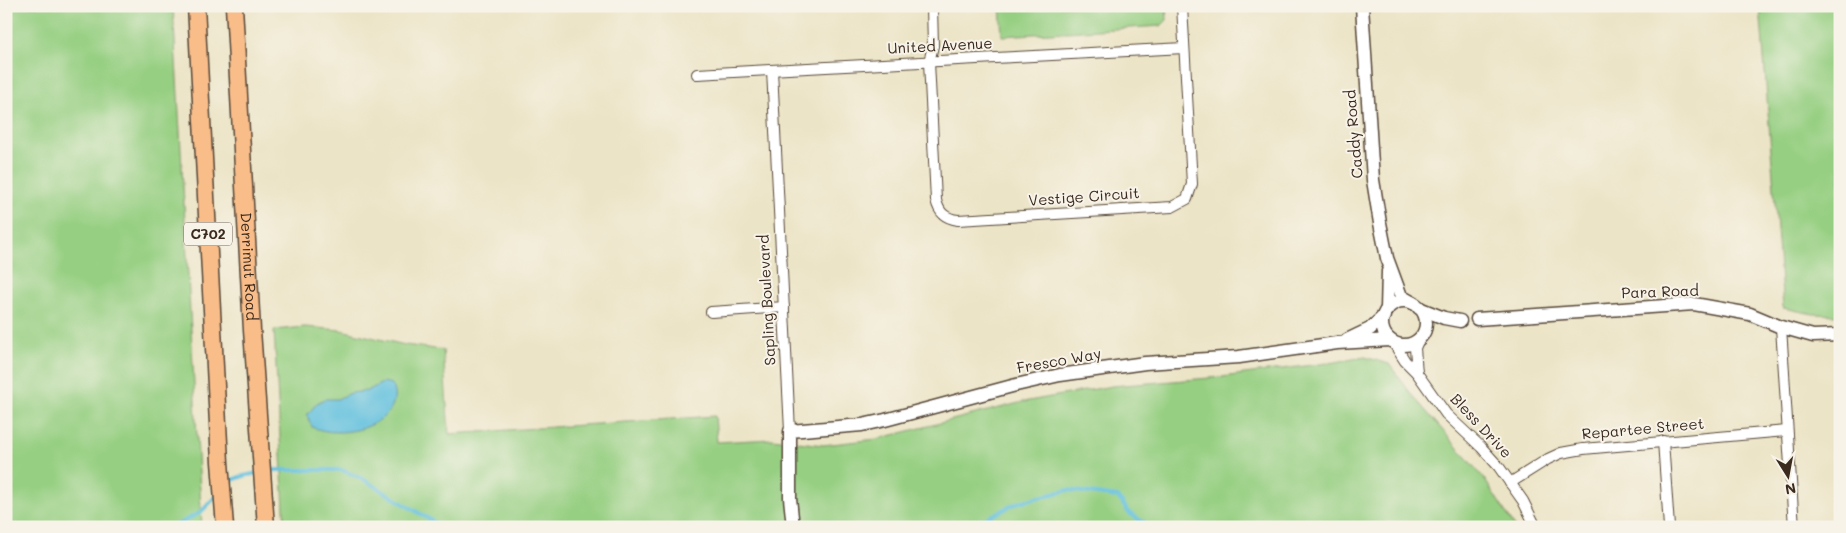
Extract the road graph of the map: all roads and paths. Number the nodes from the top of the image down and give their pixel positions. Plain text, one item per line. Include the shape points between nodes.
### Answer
1 (196, 6) edge
2 (234, 6) edge
3 (932, 6) edge
4 (1182, 6) edge
5 (1362, 6) edge
6 (1184, 48) junction
7 (930, 62) junction
8 (772, 70) junction
9 (697, 74) dead end
10 (1387, 258) junction
11 (1416, 306) junction
12 (784, 307) junction
13 (711, 312) dead end
14 (1385, 313) junction
15 (1477, 320) joint
16 (1460, 321) junction
17 (1780, 327) junction
18 (1840, 335) edge
19 (1420, 338) junction
20 (1391, 341) junction
21 (1337, 343) junction
22 (1417, 373) junction
23 (790, 431) junction
24 (1787, 431) junction
25 (1663, 441) junction
26 (1510, 483) junction
27 (225, 527) edge
28 (266, 527) edge
29 (793, 527) edge
30 (1536, 527) edge
31 (1669, 527) edge
32 (1794, 527) edge

1 - 27 main road, C702
2 - 28 main road, Derrimut Road / C702
3 - 7 street, Vestige Circuit
4 - 6 street, Vestige Circuit
5 - 10 street, Caddy Road via 1374,180
6 - 7 street, United Avenue
6 - 7 street, Vestige Circuit via 1192,184 1187,199 1172,207 1001,218 951,219 944,216 938,206
7 - 8 street, United Avenue
8 - 9 street, United Avenue
8 - 12 street, Sapling Boulevard
10 - 11 street, Caddy Road via 1401,296
10 - 14 street, Caddy Road
11 - 14 street via 1398,303
11 - 16 street
11 - 19 street via 1426,322
12 - 13 street
12 - 23 street, Sapling Boulevard
14 - 20 street via 1383,329
14 - 21 street, Fresco Way via 1370,329
15 - 16 street
15 - 17 street, Para Road via 1694,304 1750,314
16 - 19 street via 1443,324
17 - 18 street, Para Road via 1813,336
17 - 24 street
19 - 20 street via 1406,345
19 - 22 street via 1415,348
20 - 21 street, Fresco Way
20 - 22 street, Bless Drive
21 - 23 street, Fresco Way via 1239,357 1145,363 1060,375 862,425
22 - 26 street, Bless Drive via 1446,414 1493,459
23 - 29 street, Sapling Boulevard
24 - 25 street, Repartee Street
24 - 32 street
25 - 26 street, Repartee Street via 1561,453
25 - 31 street
26 - 30 street, Bless Drive

